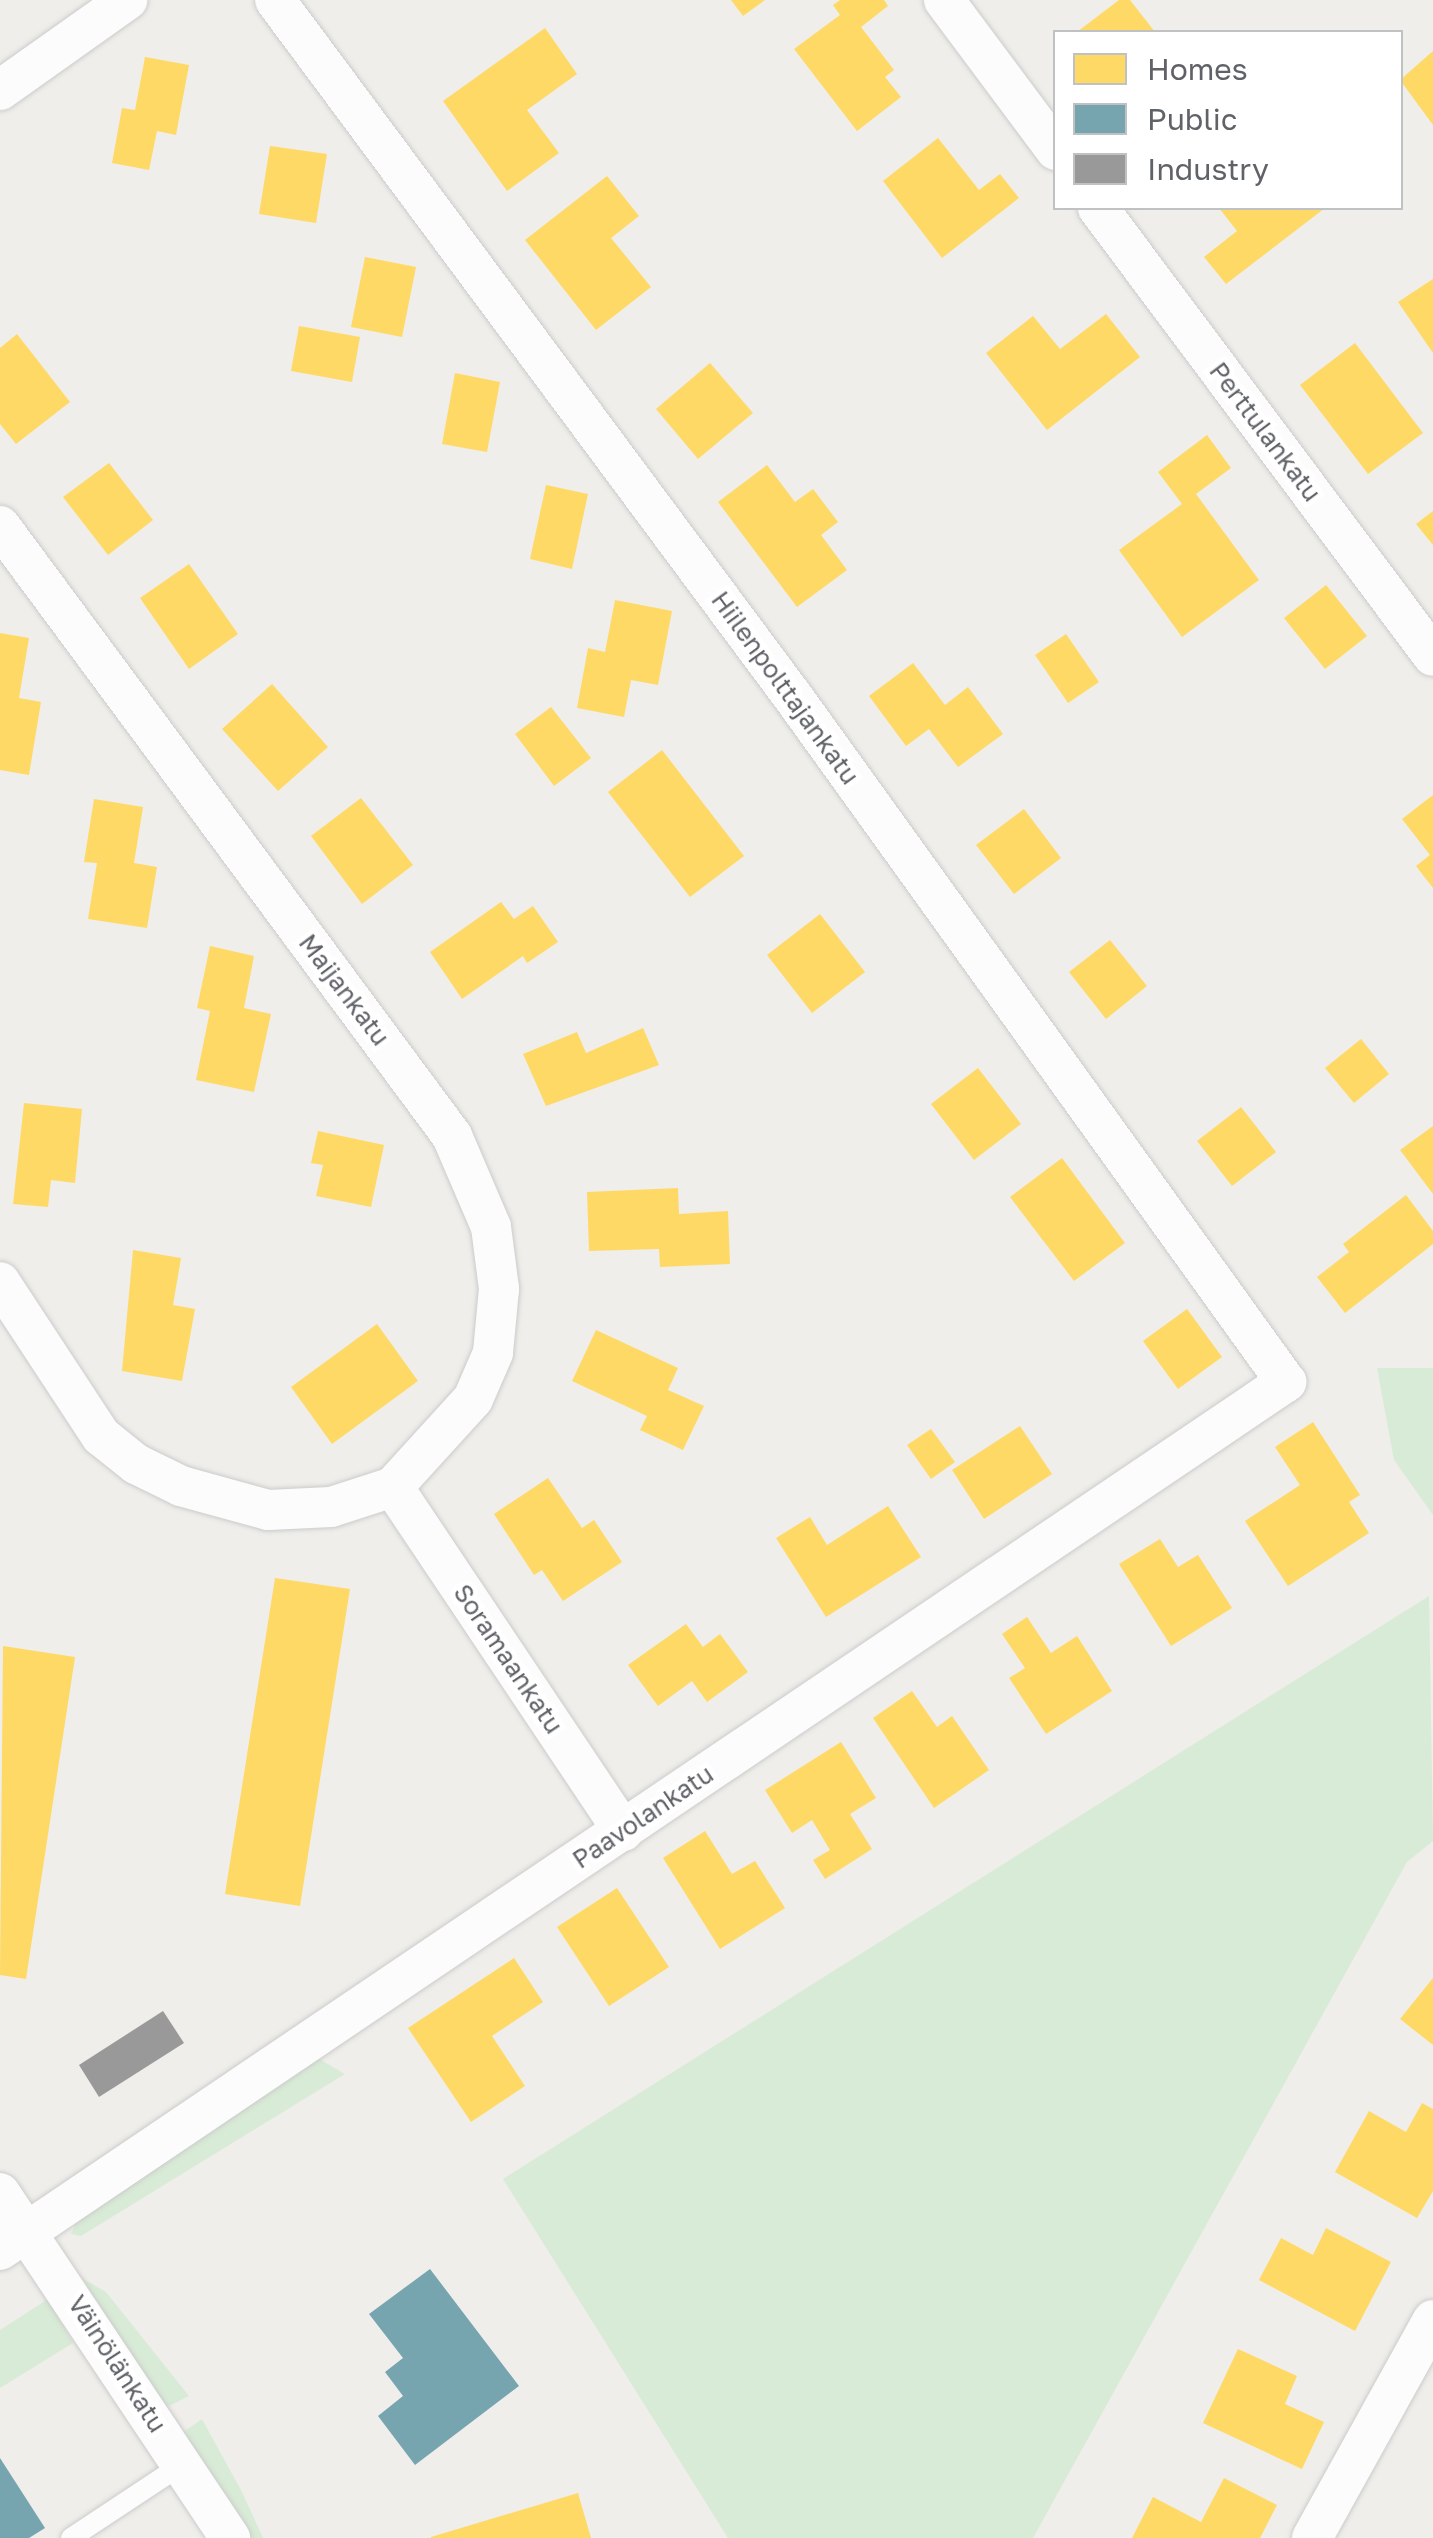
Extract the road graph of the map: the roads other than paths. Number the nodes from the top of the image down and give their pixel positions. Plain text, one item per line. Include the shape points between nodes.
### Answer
1 (127, 0) edge
2 (275, 0) edge
3 (944, 0) edge
4 (0, 90) edge
5 (1053, 146) edge
6 (1099, 210) edge
7 (0, 526) edge
8 (1433, 656) edge
9 (0, 1282) edge
10 (1286, 1382) joint
11 (394, 1487) junction
12 (622, 1831) junction
13 (0, 2193) edge
14 (11, 2240) edge
15 (1433, 2320) edge
16 (183, 2464) junction
17 (72, 2538) edge
18 (230, 2538) edge
19 (1312, 2538) edge

1 - 4 street
2 - 10 street, Hiilenpolttajankatu via 793,697
3 - 5 street
6 - 8 street, Perttulankatu
7 - 11 street, Maijankatu via 452,1136 474,1176 491,1227 499,1289 493,1354 473,1399
9 - 11 street via 101,1436 136,1464 226,1502 268,1510 331,1507
10 - 12 street, Paavolankatu
11 - 12 street, Soramaankatu
12 - 14 street, Paavolankatu
13 - 14 street, Väinölänkatu
14 - 16 street, Väinölänkatu
15 - 19 street
16 - 17 lane
16 - 18 street, Väinölänkatu

